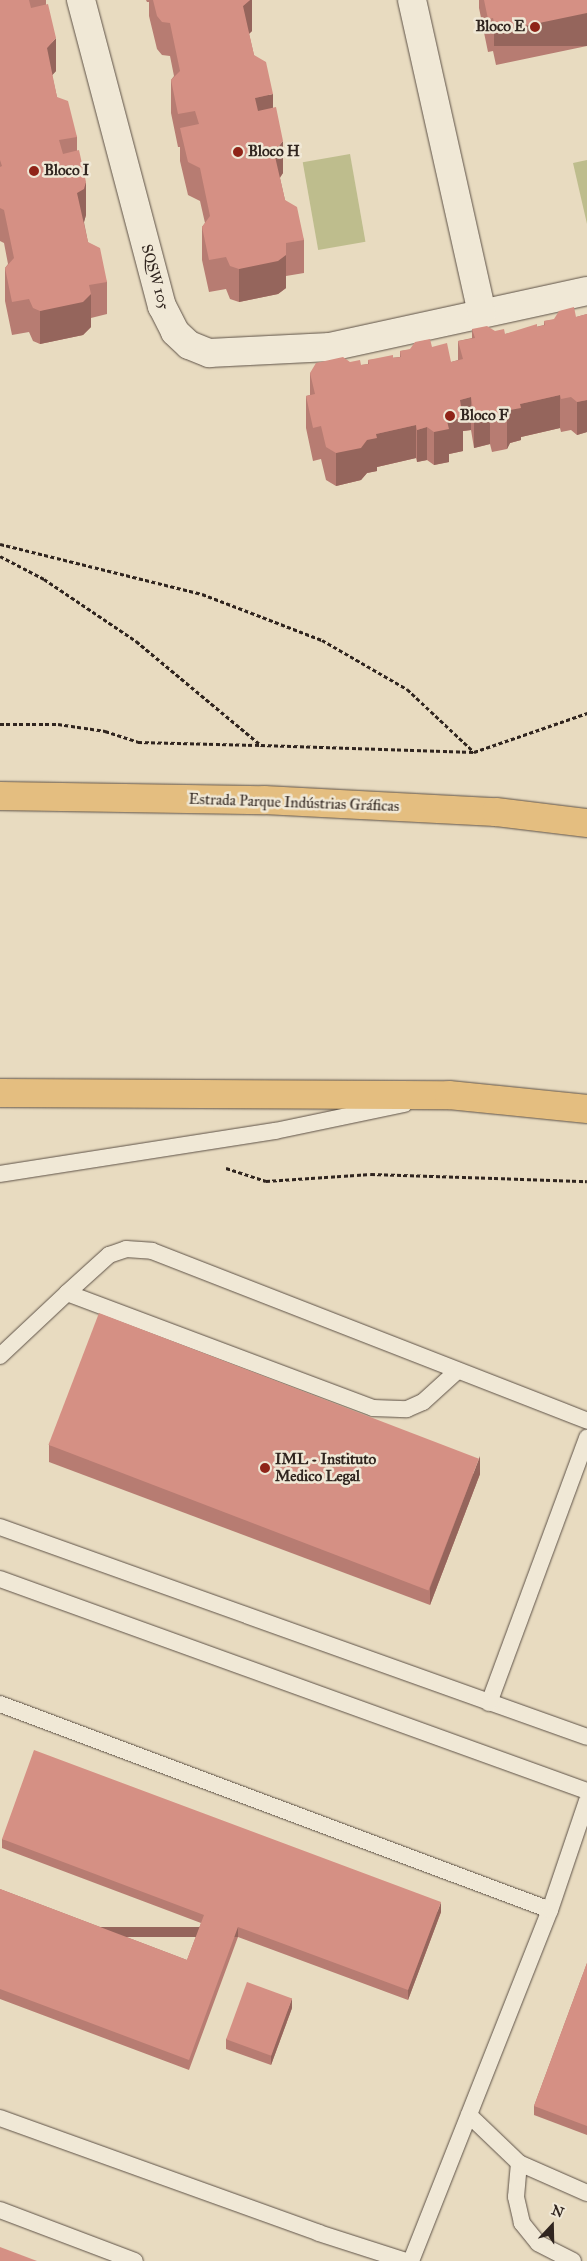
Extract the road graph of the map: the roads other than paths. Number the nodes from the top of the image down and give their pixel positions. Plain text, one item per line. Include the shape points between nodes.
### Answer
1 (81, 0) edge
2 (412, 0) edge
3 (587, 290) edge
4 (482, 313) junction
5 (0, 796) edge
6 (587, 823) edge
7 (0, 1093) edge
8 (449, 1095) junction
9 (587, 1109) edge
10 (0, 1174) edge
11 (67, 1293) junction
12 (0, 1356) edge
13 (456, 1372) junction
14 (587, 1421) edge
15 (587, 1438) edge
16 (0, 1527) edge
17 (0, 1579) edge
18 (489, 1703) junction
19 (0, 1704) edge
20 (587, 1737) edge
21 (587, 1791) edge
22 (587, 1801) edge
23 (550, 1910) junction
24 (469, 2115) junction
25 (0, 2118) edge
26 (519, 2163) junction
27 (587, 2193) edge
28 (0, 2210) edge
29 (135, 2261) edge
30 (406, 2261) edge
31 (411, 2261) edge
32 (572, 2261) edge

1 - 4 street, SQSW 105 via 162,306 175,332 189,345 209,353 330,347
2 - 4 street
3 - 4 street, SQSW 105
5 - 6 main road, Estrada Parque Indústrias Gráficas via 264,800 496,812
7 - 8 main road
8 - 9 main road
8 - 10 lane via 275,1131
11 - 12 lane
11 - 13 lane via 373,1408 407,1409 423,1402
11 - 13 lane via 110,1255 126,1249 152,1250
13 - 14 lane
15 - 18 lane
16 - 18 lane
17 - 21 lane
18 - 20 lane
19 - 23 lane
22 - 23 lane
23 - 24 lane
24 - 26 lane
24 - 31 lane
25 - 30 lane
26 - 27 lane
26 - 32 lane via 516,2197 522,2224 538,2243
28 - 29 lane

